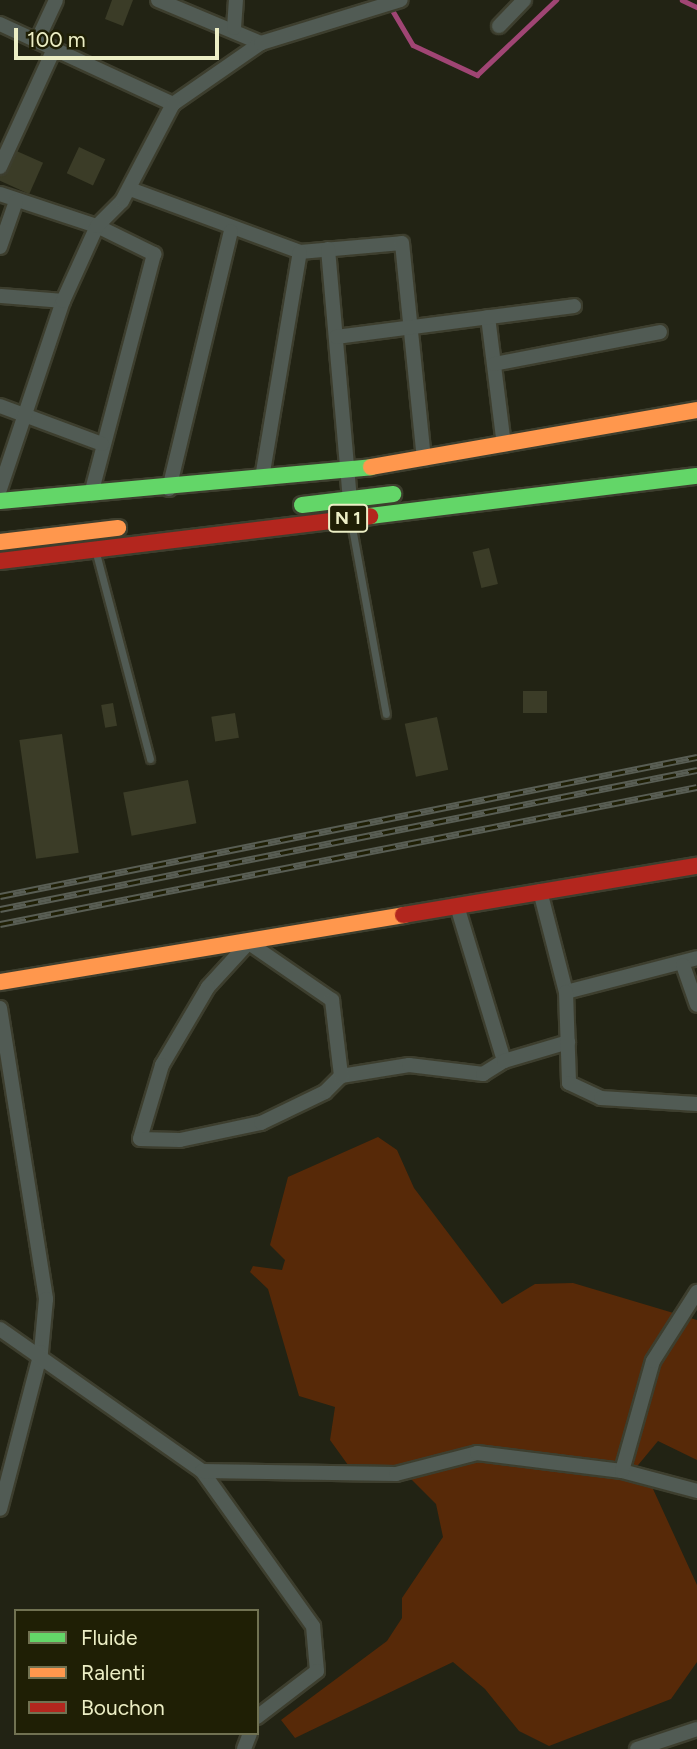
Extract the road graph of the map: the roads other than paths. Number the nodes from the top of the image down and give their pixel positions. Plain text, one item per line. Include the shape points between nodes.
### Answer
1 (56, 0) edge
2 (158, 0) edge
3 (236, 0) edge
4 (524, 0) edge
5 (393, 3) edge
6 (0, 24) edge
7 (499, 26) dead end
8 (234, 28) junction
9 (37, 41) junction
10 (261, 43) junction
11 (53, 51) junction
12 (173, 104) junction
13 (0, 167) edge
14 (130, 188) junction
15 (0, 194) edge
16 (16, 201) junction
17 (97, 226) junction
18 (231, 231) junction
19 (0, 247) edge
20 (328, 250) junction
21 (300, 252) junction
22 (0, 296) edge
23 (63, 301) junction
24 (574, 306) dead end
25 (488, 317) junction
26 (410, 327) junction
27 (660, 332) dead end
28 (336, 337) junction
29 (494, 364) junction
30 (0, 406) edge
31 (697, 410) edge
32 (27, 416) junction
33 (102, 444) junction
34 (504, 445) junction
35 (424, 459) junction
36 (697, 459) edge
37 (345, 472) junction
38 (697, 476) edge
39 (262, 478) junction
40 (0, 489) edge
41 (170, 489) junction
42 (91, 494) junction
43 (350, 499) junction
44 (0, 501) edge
45 (350, 518) junction
46 (0, 542) edge
47 (95, 549) junction
48 (0, 561) edge
49 (386, 714) dead end
50 (150, 759) dead end
51 (697, 866) edge
52 (540, 891) junction
53 (457, 906) junction
54 (251, 939) junction
55 (697, 958) edge
56 (683, 965) junction
57 (0, 982) edge
58 (566, 992) junction
59 (697, 1005) edge
60 (1, 1018) edge
61 (568, 1042) junction
62 (504, 1060) junction
63 (341, 1076) junction
64 (697, 1104) edge
65 (697, 1292) edge
66 (0, 1329) edge
67 (41, 1352) junction
68 (202, 1471) junction
69 (622, 1471) junction
70 (697, 1489) edge
71 (0, 1509) edge
72 (259, 1715) edge
73 (697, 1729) edge
74 (638, 1749) edge

1 - 9 street
2 - 8 street
3 - 8 street
4 - 7 street
5 - 10 street
6 - 9 street
8 - 10 street
9 - 11 street
10 - 12 street
11 - 12 street
11 - 13 street
12 - 14 street
14 - 17 street
14 - 18 street
15 - 16 street
16 - 17 street
16 - 19 street
17 - 23 street
17 - 33 street via 154,254
18 - 21 street
18 - 41 street
20 - 21 street
20 - 26 street via 402,243
20 - 28 street
21 - 39 street
22 - 23 street
23 - 32 street
24 - 25 street
25 - 26 street
25 - 29 street
26 - 28 street
26 - 35 street
27 - 29 street
28 - 37 street
29 - 34 street
30 - 32 street
31 - 34 main road
32 - 33 street
32 - 40 street
33 - 42 street
34 - 35 main road
35 - 37 main road
36 - 43 main road, N 1
37 - 39 main road
37 - 43 street
38 - 45 main road, N 1
39 - 41 main road
41 - 42 main road
42 - 44 main road
43 - 46 main road, N 1
45 - 47 main road, N 1
45 - 49 lane
47 - 48 main road, N 1
47 - 50 lane
51 - 52 main road
52 - 53 main road
52 - 58 street
53 - 54 main road
53 - 62 street
54 - 57 main road
54 - 63 street via 332,1000
54 - 63 street via 208,987 162,1065 139,1137 180,1140 261,1123 325,1092
55 - 56 street
56 - 58 street
56 - 59 street
58 - 61 street
60 - 67 street via 45,1279
61 - 62 street
61 - 64 street via 569,1083 601,1098
62 - 63 street via 483,1074 409,1065
65 - 69 street via 653,1362
66 - 67 street
67 - 68 street
67 - 71 street
68 - 69 street via 396,1474 477,1453
68 - 72 street via 319,1640 317,1671
69 - 70 street
73 - 74 street

